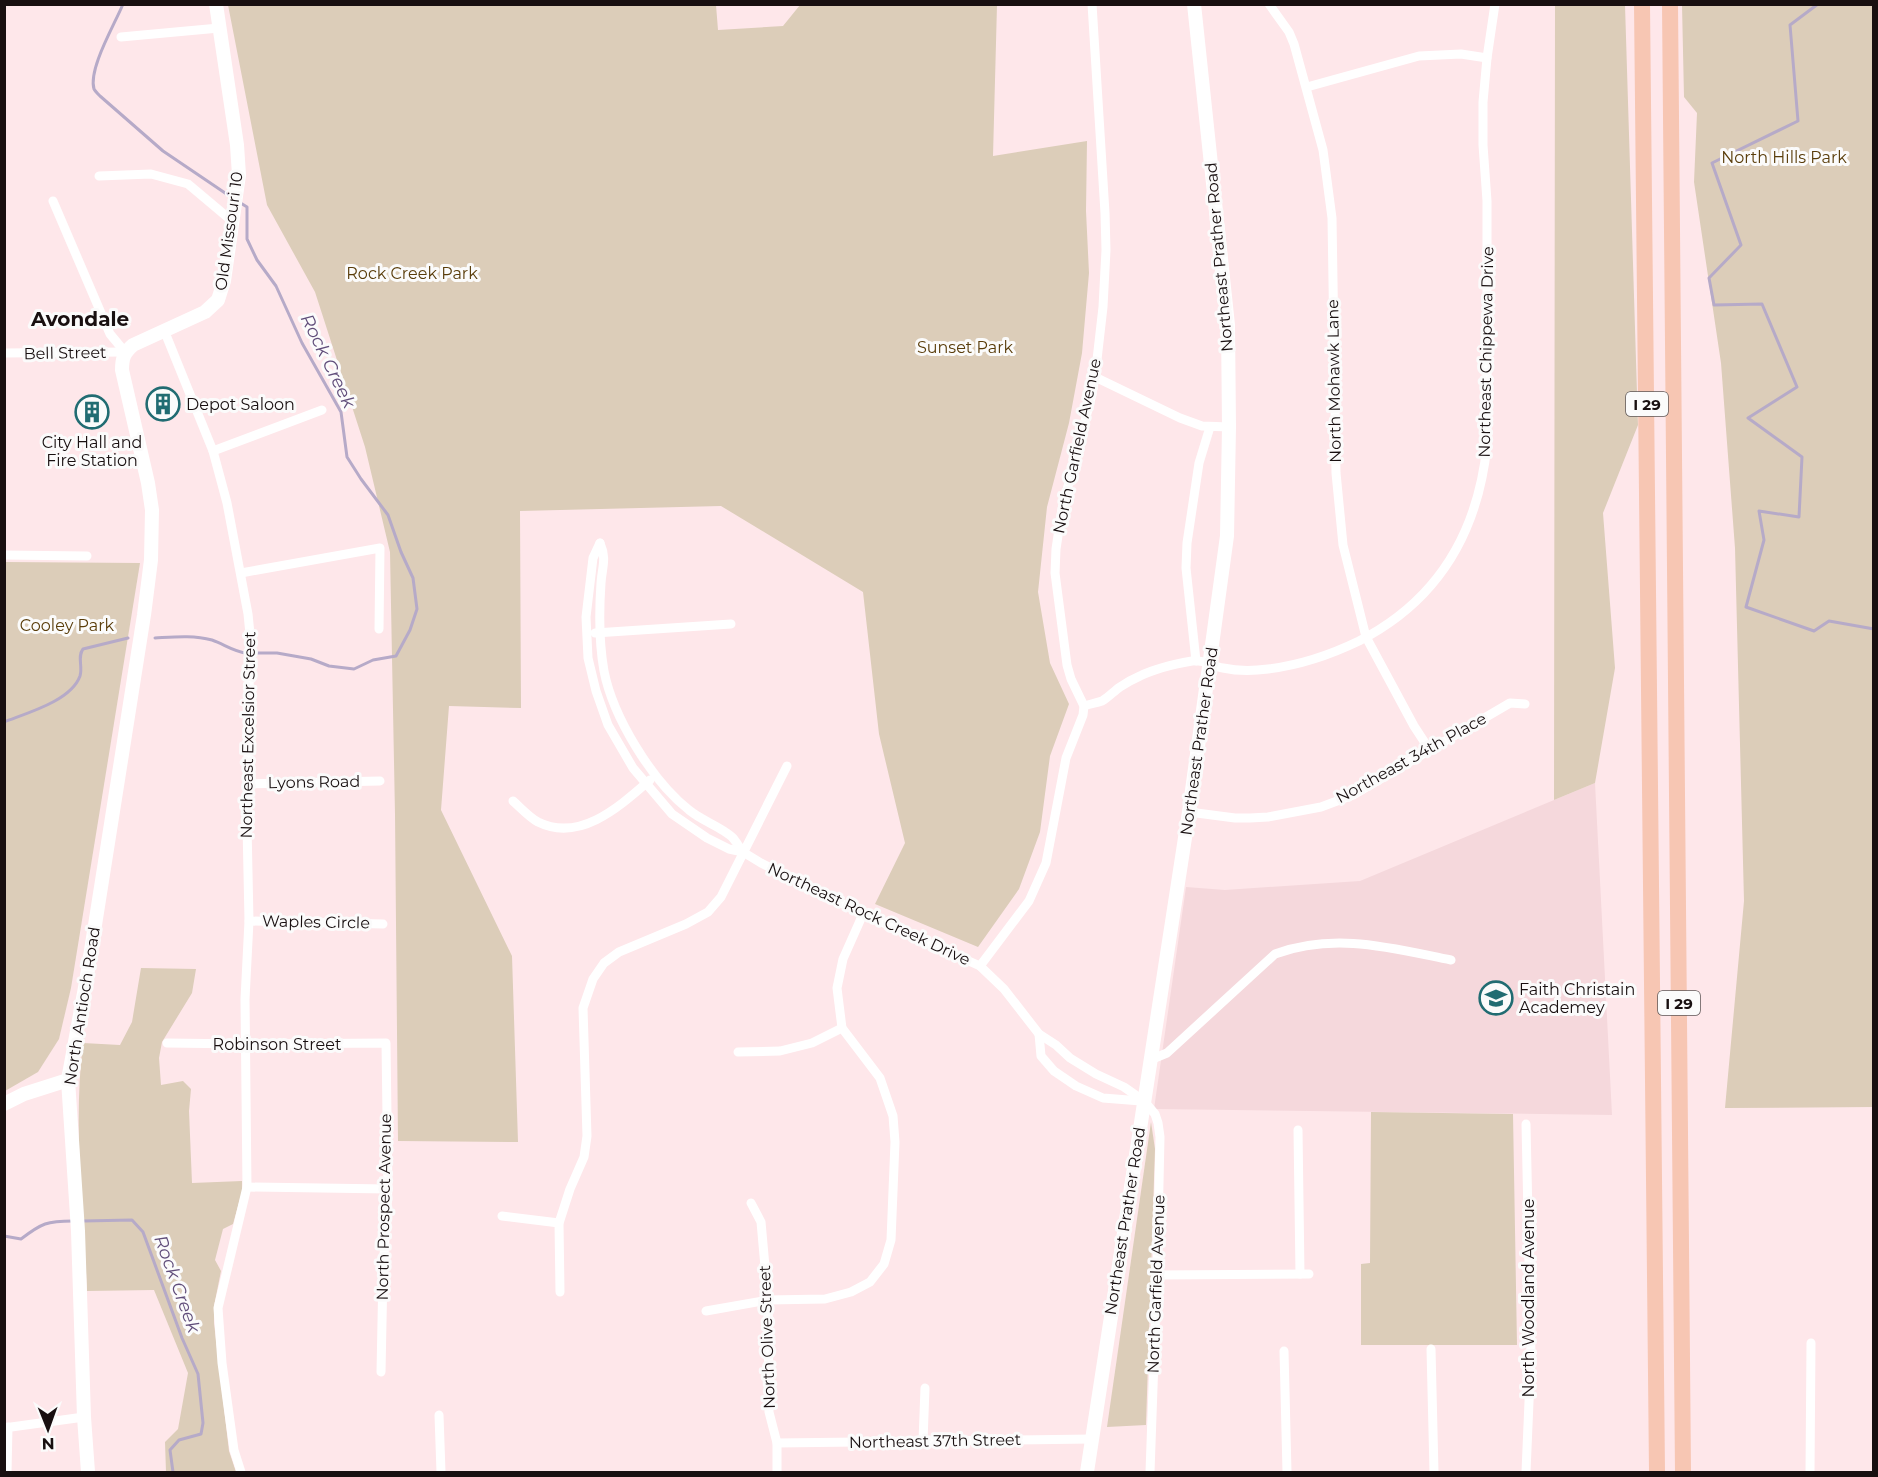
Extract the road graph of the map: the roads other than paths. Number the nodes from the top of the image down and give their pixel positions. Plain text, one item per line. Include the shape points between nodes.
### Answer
1 (216, 4) edge
2 (1092, 4) edge
3 (1194, 4) edge
4 (1269, 4) edge
5 (1495, 4) edge
6 (1642, 4) edge
7 (1670, 4) edge
8 (219, 28) junction
9 (121, 37) dead end
10 (1487, 58) junction
11 (1307, 87) junction
12 (99, 176) dead end
13 (53, 201) dead end
14 (233, 216) junction
15 (164, 330) junction
16 (125, 352) junction
17 (4, 353) edge
18 (1095, 377) junction
19 (322, 410) dead end
20 (1210, 427) junction
21 (1229, 427) junction
22 (213, 451) junction
23 (4, 555) edge
24 (87, 556) dead end
25 (241, 573) junction
26 (731, 624) dead end
27 (379, 629) dead end
28 (601, 632) junction
29 (586, 633) junction
30 (1366, 637) junction
31 (1196, 661) junction
32 (1210, 665) junction
33 (1525, 704) dead end
34 (1084, 706) junction
35 (1429, 749) junction
36 (787, 766) dead end
37 (656, 775) junction
38 (380, 781) dead end
39 (646, 783) junction
40 (248, 784) junction
41 (513, 801) dead end
42 (1188, 812) junction
43 (743, 852) junction
44 (863, 914) junction
45 (249, 921) junction
46 (383, 924) dead end
47 (1451, 960) dead end
48 (980, 966) junction
49 (842, 1028) junction
50 (1038, 1034) junction
51 (167, 1043) dead end
52 (386, 1043) joint
53 (245, 1044) junction
54 (738, 1052) dead end
55 (1150, 1060) junction
56 (68, 1080) junction
57 (1144, 1101) junction
58 (4, 1104) edge
59 (1526, 1124) dead end
60 (1298, 1130) dead end
61 (247, 1187) junction
62 (388, 1189) junction
63 (751, 1203) dead end
64 (502, 1216) dead end
65 (560, 1223) junction
66 (1157, 1275) junction
67 (560, 1292) dead end
68 (768, 1300) junction
69 (706, 1311) dead end
70 (1811, 1343) dead end
71 (1431, 1349) dead end
72 (1284, 1351) dead end
73 (381, 1372) dead end
74 (925, 1388) dead end
75 (439, 1414) dead end
76 (84, 1417) junction
77 (6, 1427) edge
78 (1092, 1439) junction
79 (923, 1441) junction
80 (777, 1443) junction
81 (7, 1473) edge
82 (88, 1473) edge
83 (241, 1473) edge
84 (441, 1473) edge
85 (777, 1473) edge
86 (1087, 1473) edge
87 (1150, 1473) edge
88 (1287, 1473) edge
89 (1434, 1473) edge
90 (1526, 1473) edge
91 (1657, 1473) edge
92 (1683, 1473) edge
93 (1810, 1473) edge

1 - 8 street, Old Missouri 10
2 - 18 street, North Garfield Avenue via 1106,250
3 - 21 street, Northeast Prather Road via 1228,325
4 - 11 street, North Mohawk Lane via 1289,32
5 - 10 street, Northeast Chippewa Drive
6 - 91 highway, I 29
7 - 92 highway, I 29
8 - 9 street
8 - 14 street, Old Missouri 10 via 237,145 238,189
10 - 11 street via 1461,54 1419,56
10 - 30 street, Northeast Chippewa Drive via 1483,145 1487,201 1487,445 1479,493 1466,531 1441,574 1420,599
11 - 30 street, North Mohawk Lane via 1323,150 1332,218 1340,526
12 - 14 street via 151,174 188,184
13 - 16 street via 110,334
14 - 15 street, Old Missouri 10 via 218,300 206,312
15 - 16 street, Old Missouri 10
15 - 22 street, Northeast Excelsior Street
16 - 17 street, Bell Street
16 - 56 street, North Antioch Road via 122,370 152,510 151,560
18 - 20 street via 1180,418
18 - 34 street, North Garfield Avenue via 1062,509 1055,573 1067,665
19 - 22 street
20 - 21 street
20 - 31 street via 1199,463 1187,543
21 - 32 street, Northeast Prather Road via 1227,536
22 - 25 street, Northeast Excelsior Street
23 - 24 street
25 - 27 street via 380,548
25 - 40 street, Northeast Excelsior Street via 250,634
26 - 28 street
28 - 29 street
28 - 29 street, Northeast Rock Creek Drive via 605,554 600,543 593,558
28 - 37 street, Northeast Rock Creek Drive via 604,671 615,706 631,739
29 - 39 street, Northeast Rock Creek Drive via 588,658 608,725
30 - 32 street, Northeast Chippewa Drive via 1293,665 1251,670
30 - 35 street, North Mohawk Lane
31 - 32 street, Northeast Chippewa Drive
31 - 34 street via 1149,672 1104,700
32 - 42 street, Northeast Prather Road
33 - 35 street, Northeast 34th Place via 1510,703
34 - 48 street via 1066,758 1046,863 1029,901
35 - 42 street, Northeast 34th Place via 1353,795 1312,809 1250,818
36 - 43 street
37 - 39 street
37 - 43 street, Northeast Rock Creek Drive via 675,798 732,837
38 - 40 street, Lyons Road
39 - 41 street via 597,821 578,828 538,822
39 - 43 street, Northeast Rock Creek Drive via 672,814 707,838
40 - 45 street, Northeast Excelsior Street
42 - 55 street, Northeast Prather Road
43 - 44 street, Northeast Rock Creek Drive
43 - 65 street via 721,897 708,912 619,951 593,979 584,1008 587,1136 584,1157
44 - 48 street, Northeast Rock Creek Drive
44 - 49 street via 843,959 837,988
45 - 46 street, Waples Circle
45 - 53 street, Northeast Excelsior Street
47 - 55 street via 1370,944 1296,946 1275,954 1167,1053
48 - 50 street, Northeast Rock Creek Drive via 1004,989
49 - 54 street via 812,1043 780,1051
49 - 68 street via 880,1078 893,1116 891,1240 884,1264 870,1282 850,1292 825,1299
50 - 57 street, Northeast Rock Creek Drive via 1070,1058
50 - 57 street, Northeast Rock Creek Drive via 1041,1056 1076,1086 1102,1098
51 - 53 street, Robinson Street
52 - 53 street, Robinson Street
52 - 62 street, North Prospect Avenue
53 - 61 street, Northeast Excelsior Street
55 - 57 street, Northeast Prather Road
56 - 58 street
56 - 76 street, North Antioch Road
57 - 66 street, North Garfield Avenue via 1155,1114 1160,1137
57 - 78 street, Northeast Prather Road
59 - 90 street, North Woodland Avenue via 1531,1355
60 - 66 street via 1304,1274
61 - 62 street
61 - 83 street, Northeast Excelsior Street via 218,1308 234,1450
62 - 73 street, North Prospect Avenue
63 - 68 street, North Olive Street via 761,1222
64 - 65 street
65 - 67 street
66 - 87 street, North Garfield Avenue
68 - 69 street
68 - 80 street, North Olive Street via 770,1412
70 - 93 street
71 - 89 street
72 - 88 street
74 - 79 street
75 - 84 street
76 - 77 street
76 - 82 street, North Antioch Road
77 - 81 street
78 - 79 street, Northeast 37th Street
78 - 86 street, Northeast Prather Road
79 - 80 street, Northeast 37th Street
80 - 85 street, North Olive Street

